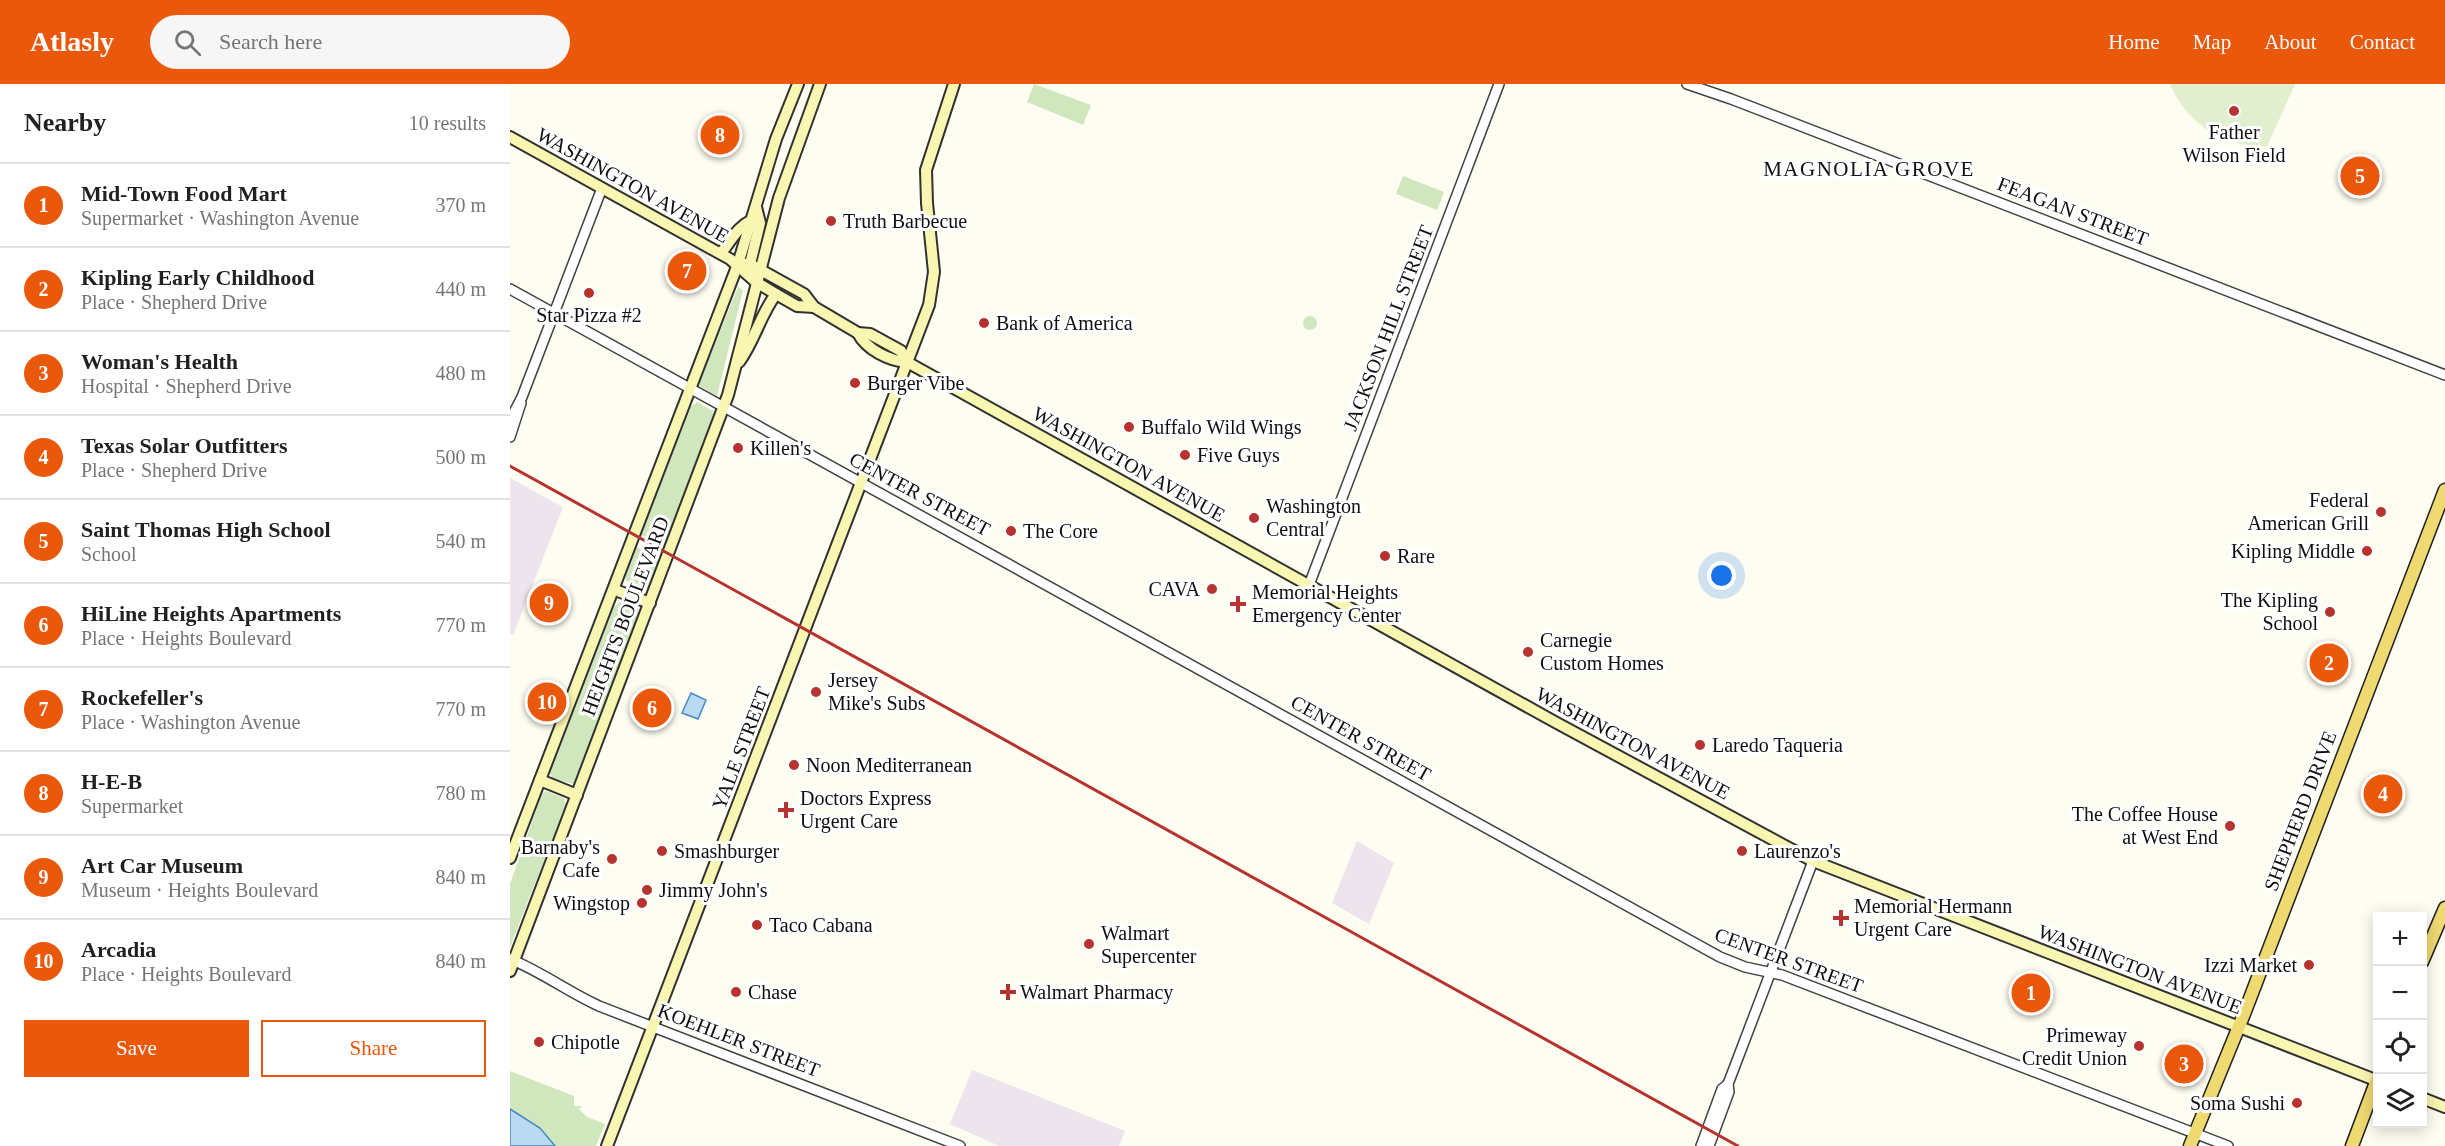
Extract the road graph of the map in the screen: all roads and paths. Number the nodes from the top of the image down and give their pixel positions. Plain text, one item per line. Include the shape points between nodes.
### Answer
1 (798, 84) edge
2 (820, 84) edge
3 (954, 84) edge
4 (1499, 84) edge
5 (1687, 84) edge
6 (510, 137) edge
7 (602, 188) junction
8 (756, 205) junction
9 (752, 220) junction
10 (721, 253) junction
11 (738, 264) junction
12 (755, 267) junction
13 (756, 282) junction
14 (510, 289) edge
15 (776, 294) junction
16 (814, 307) junction
17 (554, 313) junction
18 (907, 362) junction
19 (736, 367) junction
20 (2445, 375) edge
21 (691, 390) junction
22 (522, 398) junction
23 (723, 407) junction
24 (510, 420) edge
25 (510, 437) edge
26 (862, 484) junction
27 (2445, 490) edge
28 (1309, 585) junction
29 (615, 590) junction
30 (650, 603) junction
31 (540, 780) junction
32 (577, 795) junction
33 (510, 858) edge
34 (1813, 861) junction
35 (2445, 908) edge
36 (2427, 950) edge
37 (511, 963) edge
38 (1770, 974) junction
39 (652, 1026) junction
40 (2239, 1027) junction
41 (2373, 1077) edge
42 (1728, 1084) junction
43 (2373, 1090) edge
44 (2427, 1100) edge
45 (2445, 1107) edge
46 (2195, 1133) junction
47 (607, 1146) edge
48 (960, 1146) edge
49 (1701, 1146) edge
50 (1709, 1146) edge
51 (2190, 1146) edge
52 (2228, 1146) edge
53 (2352, 1146) edge

1 - 8 main road, HEIGHTS BOULEVARD
2 - 12 main road
3 - 18 main road, YALE STREET via 926,170 934,272 929,305
4 - 28 street, JACKSON HILL STREET
5 - 20 street, FEAGAN STREET
6 - 7 main road, WASHINGTON AVENUE
7 - 10 main road, WASHINGTON AVENUE
7 - 17 street
8 - 9 main road, HEIGHTS BOULEVARD
8 - 12 main road via 760,223
9 - 10 main road via 738,226 734,238
9 - 11 main road, HEIGHTS BOULEVARD
10 - 11 main road, WASHINGTON AVENUE
11 - 12 main road, WASHINGTON AVENUE
11 - 13 main road, WASHINGTON AVENUE
11 - 21 main road, HEIGHTS BOULEVARD
12 - 13 main road
12 - 16 main road, WASHINGTON AVENUE via 804,294
13 - 15 main road, WASHINGTON AVENUE
13 - 19 main road, HEIGHTS BOULEVARD
14 - 17 street, CENTER STREET
15 - 16 main road, WASHINGTON AVENUE via 797,306
15 - 19 main road via 766,308 752,345
16 - 18 main road, WASHINGTON AVENUE via 858,333 863,343 896,361
17 - 21 street, CENTER STREET
17 - 22 street
18 - 26 main road, YALE STREET
18 - 28 main road, WASHINGTON AVENUE
19 - 23 main road, HEIGHTS BOULEVARD
21 - 23 street, CENTER STREET
21 - 29 main road, HEIGHTS BOULEVARD
22 - 24 street
22 - 25 street
23 - 26 street, CENTER STREET
23 - 30 main road, HEIGHTS BOULEVARD
26 - 38 street, CENTER STREET via 1719,957
26 - 39 main road, YALE STREET
27 - 40 main road, SHEPHERD DRIVE
28 - 34 main road, WASHINGTON AVENUE
29 - 30 main road
29 - 31 main road, HEIGHTS BOULEVARD
30 - 32 main road, HEIGHTS BOULEVARD
31 - 32 main road
31 - 33 main road, HEIGHTS BOULEVARD
32 - 37 main road, HEIGHTS BOULEVARD
34 - 38 street
34 - 40 main road, WASHINGTON AVENUE
35 - 36 main road
37 - 39 street, KOEHLER STREET via 533,968 577,996
38 - 42 street
38 - 46 street, CENTER STREET via 1782,975
39 - 47 main road, YALE STREET
39 - 48 street, KOEHLER STREET
40 - 41 main road, WASHINGTON AVENUE
40 - 46 main road, SHEPHERD DRIVE
42 - 49 street via 1722,1089
42 - 50 street via 1729,1092
43 - 53 main road
44 - 45 main road
46 - 51 main road, SHEPHERD DRIVE
46 - 52 street, CENTER STREET

